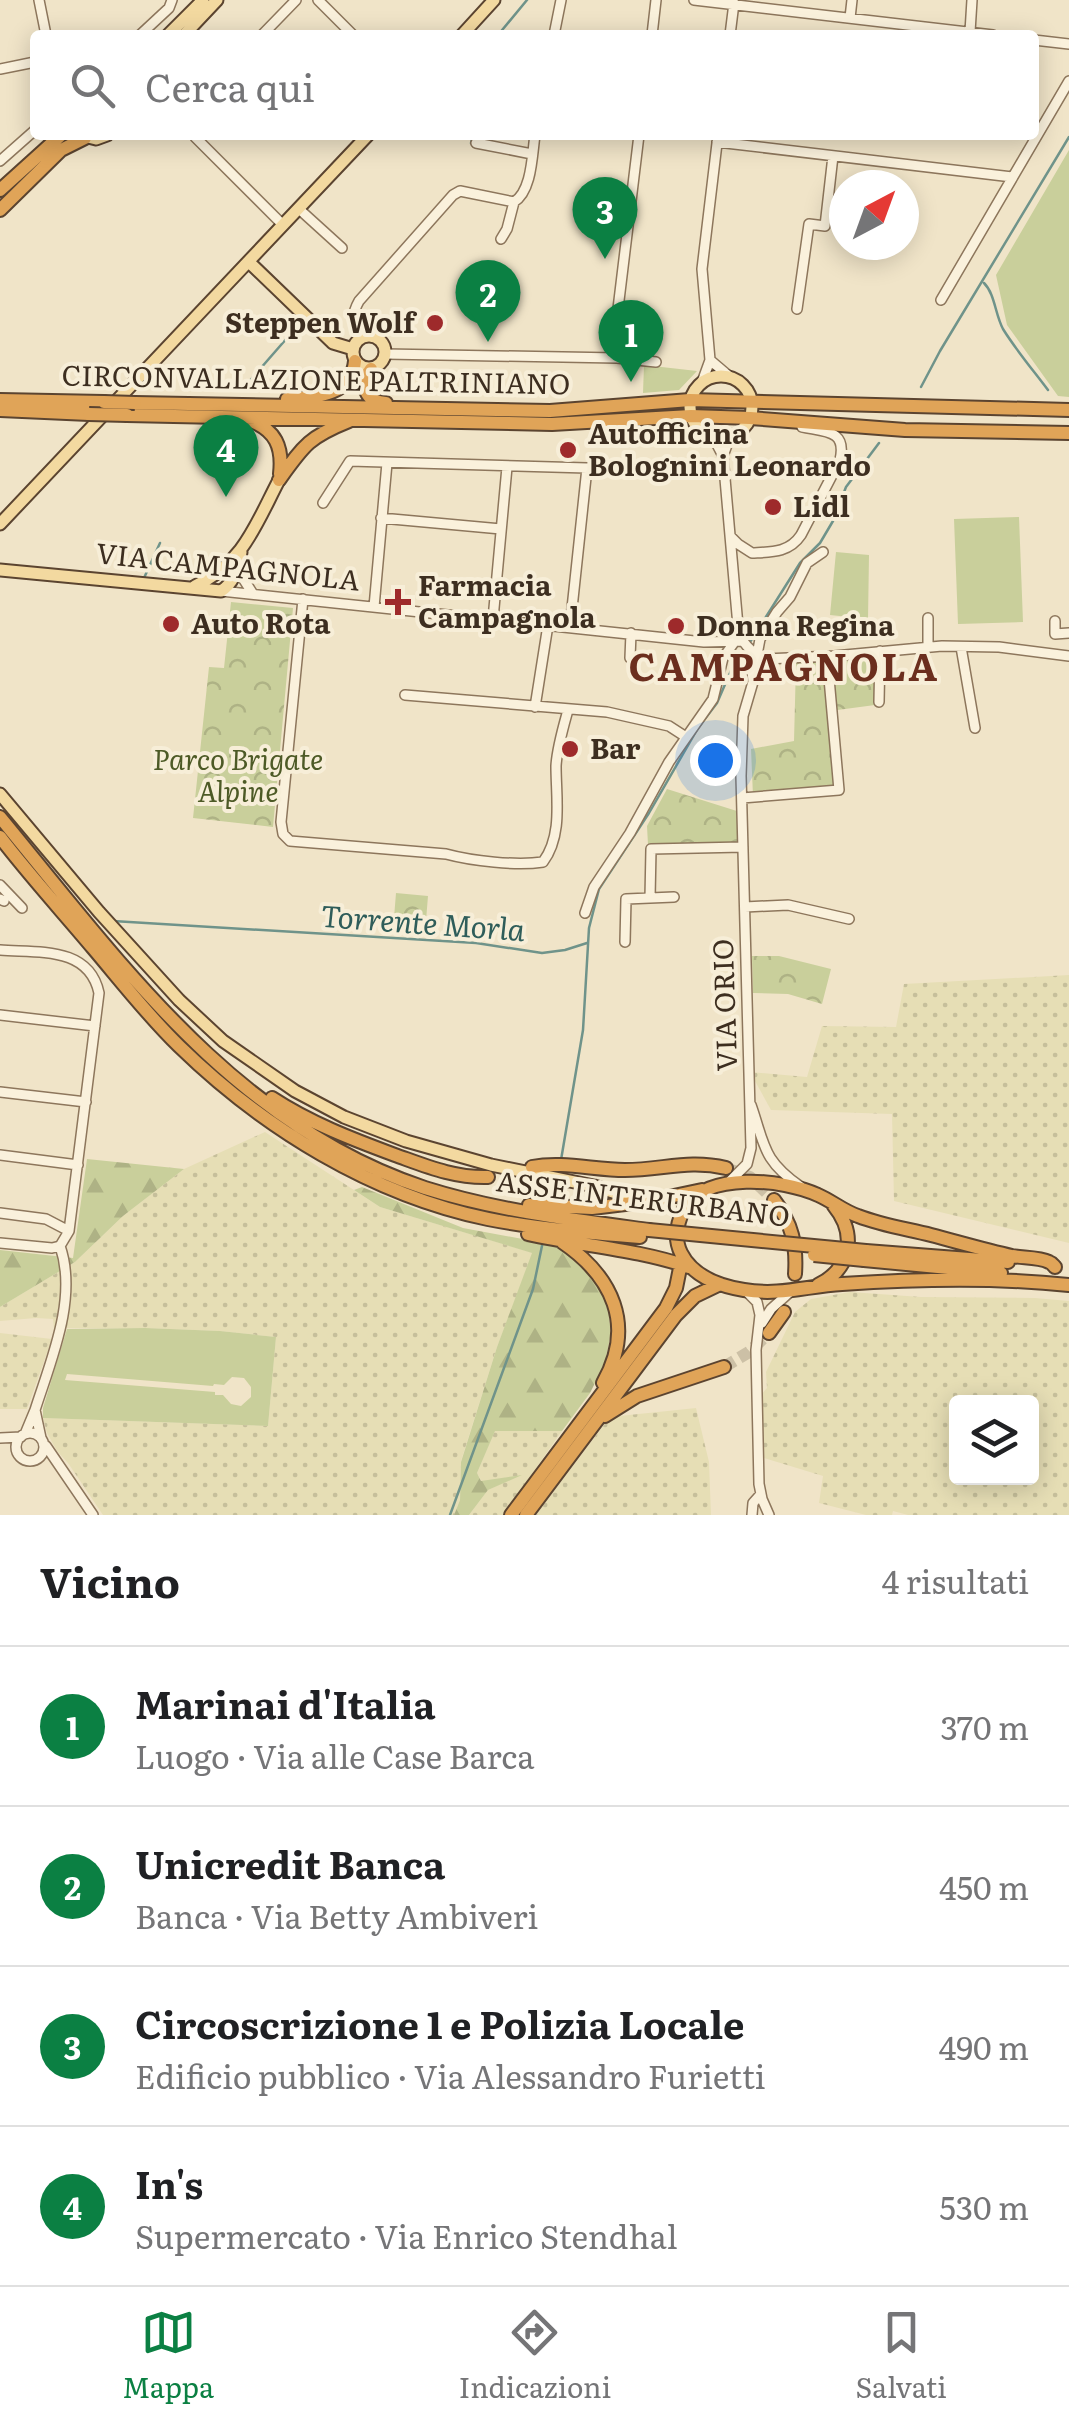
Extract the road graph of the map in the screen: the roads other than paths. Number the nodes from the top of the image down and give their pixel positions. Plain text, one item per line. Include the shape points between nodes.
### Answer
1 (38, 0) edge
2 (172, 0) edge
3 (202, 0) edge
4 (217, 0) edge
5 (296, 0) edge
6 (318, 0) edge
7 (494, 0) edge
8 (560, 0) edge
9 (656, 0) edge
10 (694, 0) edge
11 (852, 0) edge
12 (972, 0) edge
13 (734, 2) edge
14 (850, 18) junction
15 (44, 30) edge
16 (145, 30) edge
17 (173, 30) edge
18 (189, 30) edge
19 (267, 30) edge
20 (348, 30) edge
21 (467, 30) edge
22 (555, 30) edge
23 (653, 30) edge
24 (731, 30) edge
25 (953, 30) edge
26 (970, 30) edge
27 (1039, 41) edge
28 (1069, 44) edge
29 (30, 65) edge
30 (0, 70) edge
31 (1069, 82) edge
32 (1039, 132) edge
33 (30, 134) edge
34 (56, 140) edge
35 (76, 140) edge
36 (198, 140) edge
37 (363, 140) edge
38 (534, 140) edge
39 (638, 140) edge
40 (717, 140) edge
41 (730, 140) edge
42 (1034, 140) edge
43 (476, 143) dead end
44 (532, 154) junction
45 (833, 156) junction
46 (0, 161) edge
47 (46, 164) junction
48 (1012, 177) junction
49 (2, 189) edge
50 (0, 202) edge
51 (514, 202) junction
52 (299, 208) junction
53 (0, 210) edge
54 (283, 226) junction
55 (501, 239) dead end
56 (342, 248) dead end
57 (249, 262) junction
58 (941, 300) dead end
59 (797, 309) dead end
60 (356, 349) junction
61 (385, 354) junction
62 (616, 358) junction
63 (710, 360) junction
64 (656, 362) dead end
65 (371, 369) junction
66 (730, 377) junction
67 (702, 382) junction
68 (0, 391) edge
69 (0, 400) edge
70 (690, 400) junction
71 (752, 401) junction
72 (58, 407) junction
73 (131, 409) junction
74 (0, 410) edge
75 (1069, 410) edge
76 (240, 411) junction
77 (532, 411) junction
78 (691, 416) junction
79 (356, 418) junction
80 (750, 418) junction
81 (0, 420) edge
82 (781, 420) junction
83 (1069, 433) edge
84 (713, 437) junction
85 (730, 437) junction
86 (723, 461) junction
87 (387, 464) junction
88 (506, 467) junction
89 (587, 468) junction
90 (279, 480) junction
91 (323, 503) dead end
92 (381, 518) junction
93 (0, 524) edge
94 (501, 529) junction
95 (730, 535) junction
96 (824, 552) dead end
97 (232, 568) junction
98 (0, 570) edge
99 (191, 588) junction
100 (221, 591) junction
101 (254, 594) junction
102 (303, 599) junction
103 (374, 607) junction
104 (928, 618) dead end
105 (493, 619) junction
106 (1055, 622) dead end
107 (548, 625) junction
108 (570, 627) junction
109 (1069, 633) edge
110 (631, 634) junction
111 (928, 647) junction
112 (961, 647) junction
113 (747, 650) junction
114 (880, 651) junction
115 (826, 656) junction
116 (1069, 656) edge
117 (630, 658) dead end
118 (405, 695) dead end
119 (879, 702) dead end
120 (535, 707) junction
121 (568, 710) junction
122 (975, 728) dead end
123 (686, 737) junction
124 (0, 794) edge
125 (742, 798) junction
126 (0, 817) edge
127 (1, 842) edge
128 (744, 846) junction
129 (0, 885) edge
130 (650, 898) junction
131 (674, 898) dead end
132 (4, 900) edge
133 (745, 907) junction
134 (22, 908) dead end
135 (585, 914) dead end
136 (848, 919) dead end
137 (625, 942) dead end
138 (0, 950) edge
139 (114, 956) junction
140 (0, 1015) edge
141 (95, 1026) junction
142 (0, 1092) edge
143 (86, 1102) junction
144 (750, 1102) junction
145 (0, 1156) edge
146 (78, 1164) junction
147 (726, 1168) tunnel mouth
148 (541, 1169) junction
149 (488, 1177) dead end
150 (727, 1183) junction
151 (704, 1190) junction
152 (807, 1191) junction
153 (774, 1200) tunnel mouth
154 (650, 1201) junction
155 (833, 1206) junction
156 (0, 1213) edge
157 (536, 1221) junction
158 (558, 1227) junction
159 (70, 1231) junction
160 (0, 1243) edge
161 (60, 1246) junction
162 (865, 1255) junction
163 (685, 1263) junction
164 (1062, 1268) edge
165 (795, 1274) dead end
166 (1069, 1283) edge
167 (720, 1284) junction
168 (816, 1286) junction
169 (745, 1290) junction
170 (790, 1292) junction
171 (784, 1312) dead end
172 (763, 1336) junction
173 (724, 1366) tunnel mouth
174 (36, 1410) junction
175 (588, 1432) junction
176 (23, 1435) junction
177 (0, 1441) edge
178 (43, 1441) junction
179 (17, 1453) junction
180 (38, 1460) junction
181 (552, 1460) junction
182 (64, 1471) junction
183 (761, 1494) junction
184 (93, 1515) edge
185 (511, 1515) edge
186 (526, 1515) edge
187 (752, 1515) edge
188 (769, 1515) edge

1 - 15 street
2 - 16 street
3 - 17 main road
4 - 18 main road
5 - 19 street
6 - 20 street
7 - 21 main road
8 - 22 street
9 - 23 street
10 - 13 street
11 - 14 street
12 - 26 street
13 - 14 street
13 - 24 street
14 - 25 street
27 - 28 street
29 - 30 street
31 - 32 street
33 - 46 street
34 - 49 highway
35 - 47 highway
36 - 54 street
37 - 52 main road
38 - 44 street
39 - 62 street
40 - 63 street via 702,269
41 - 45 street
42 - 48 street
43 - 44 street
44 - 51 street via 522,198
45 - 48 street
45 - 59 street via 824,226 809,224
47 - 50 highway
47 - 53 highway
48 - 58 street
51 - 55 street
51 - 60 street via 453,195 358,301
52 - 54 main road
52 - 56 street
54 - 57 main road
57 - 60 main road via 333,342
57 - 93 main road
60 - 61 main road via 375,337
60 - 65 main road via 362,367
60 - 76 highway via 351,376 330,394 275,399
61 - 62 street
61 - 65 main road
62 - 64 street
63 - 66 street
63 - 67 street
65 - 77 highway via 364,386 378,403
66 - 67 main road
66 - 71 main road
67 - 70 main road
68 - 72 highway
69 - 72 highway, CIRCONVALLAZIONE PALTRINIANO
70 - 71 highway, CIRCONVALLAZIONE PALTRINIANO
70 - 77 highway, CIRCONVALLAZIONE PALTRINIANO
70 - 78 main road
71 - 75 highway, CIRCONVALLAZIONE PALTRINIANO
71 - 80 main road
72 - 73 highway, CIRCONVALLAZIONE PALTRINIANO, bridge via 89,414
72 - 73 highway, CIRCONVALLAZIONE PALTRINIANO, bridge via 104,402
72 - 74 highway, CIRCONVALLAZIONE PALTRINIANO
72 - 81 highway
73 - 76 highway, CIRCONVALLAZIONE PALTRINIANO
76 - 77 highway, CIRCONVALLAZIONE PALTRINIANO
76 - 79 highway, CIRCONVALLAZIONE PALTRINIANO
76 - 90 highway via 278,443
78 - 79 highway, CIRCONVALLAZIONE PALTRINIANO via 552,424
78 - 80 highway, CIRCONVALLAZIONE PALTRINIANO
78 - 84 main road
79 - 90 highway via 309,440
80 - 82 highway
80 - 85 main road
82 - 83 highway
82 - 95 street via 833,433 842,441 840,460 795,544 752,554
84 - 85 main road
84 - 86 street
85 - 86 street
86 - 89 street
86 - 95 street
87 - 88 street
87 - 91 street via 350,461
87 - 92 street
88 - 89 street
88 - 94 street
89 - 108 street
90 - 97 main road
92 - 94 street
92 - 103 street
94 - 105 street
95 - 113 street via 738,626
96 - 113 street via 807,563 790,597
97 - 99 main road
97 - 100 main road
97 - 101 street
98 - 99 main road, VIA CAMPAGNOLA
99 - 100 main road, VIA CAMPAGNOLA
100 - 101 street, VIA CAMPAGNOLA
101 - 102 street, VIA CAMPAGNOLA
102 - 103 street, VIA CAMPAGNOLA
102 - 121 street via 281,822 290,840 543,862 558,820 556,764
103 - 105 street, VIA CAMPAGNOLA
104 - 111 street
105 - 107 street, VIA CAMPAGNOLA
106 - 109 street via 1055,634
107 - 108 street, VIA CAMPAGNOLA
107 - 120 street
108 - 110 street, VIA CAMPAGNOLA
110 - 113 street, VIA CAMPAGNOLA
110 - 117 street
111 - 112 street, VIA CAMPAGNOLA
111 - 114 street, VIA CAMPAGNOLA
112 - 116 street, VIA CAMPAGNOLA
112 - 122 street
113 - 115 street, VIA CAMPAGNOLA via 781,658
113 - 123 street via 723,658 713,699
113 - 125 street, VIA ORIO via 754,682 743,716
114 - 115 street, VIA CAMPAGNOLA
114 - 119 street
115 - 125 street via 839,790
118 - 120 street
120 - 121 street
121 - 123 street via 629,716
123 - 135 street via 594,887
124 - 148 main road via 179,1000 247,1058 318,1104 406,1141 491,1165
125 - 128 street, VIA ORIO
126 - 139 highway, ASSE INTERURBANO
127 - 157 highway via 180,1047 256,1112 371,1184 427,1207 473,1221
128 - 130 street via 650,849
128 - 133 street, VIA ORIO
129 - 132 street
130 - 131 street
130 - 137 street via 626,899
132 - 134 street
133 - 136 street, VIA ORIO via 788,905
133 - 144 street, VIA ORIO
138 - 141 street via 70,956 85,966 99,993
139 - 149 highway via 208,1050 278,1102 434,1169
139 - 157 highway, ASSE INTERURBANO via 231,1077 336,1148 424,1187
140 - 141 street
141 - 143 street
142 - 143 street
143 - 146 street
144 - 150 street, VIA ORIO via 750,1155
144 - 152 street, VIA ORIO via 768,1154
145 - 146 street
146 - 159 street
147 - 148 highway via 698,1163
148 - 154 main road
150 - 151 highway
150 - 152 highway
151 - 154 highway
151 - 163 highway via 679,1221
152 - 155 highway
153 - 165 highway via 793,1234
154 - 158 highway via 592,1208
155 - 164 highway
155 - 168 highway via 846,1224 847,1254
156 - 159 street via 46,1219
157 - 158 highway
157 - 158 highway, ASSE INTERURBANO
158 - 162 highway, ASSE INTERURBANO, bridge
158 - 163 highway
158 - 181 highway via 599,1274 618,1330 608,1372
159 - 161 street
160 - 161 street
161 - 174 street via 64,1304
162 - 164 highway, ASSE INTERURBANO
162 - 166 highway, ASSE INTERURBANO
163 - 167 highway
163 - 181 highway via 666,1308
166 - 168 highway
167 - 169 highway
167 - 175 highway via 687,1302
168 - 170 highway
169 - 170 highway
169 - 172 street via 756,1300
170 - 172 street via 768,1314
171 - 172 highway
172 - 183 street
173 - 175 highway via 637,1396
174 - 176 street
174 - 178 street
175 - 186 highway
176 - 177 street
176 - 178 street
176 - 179 street
177 - 179 street
178 - 180 street
178 - 182 street
179 - 180 street
180 - 182 street
181 - 185 highway
182 - 184 street
183 - 187 street
183 - 188 street

